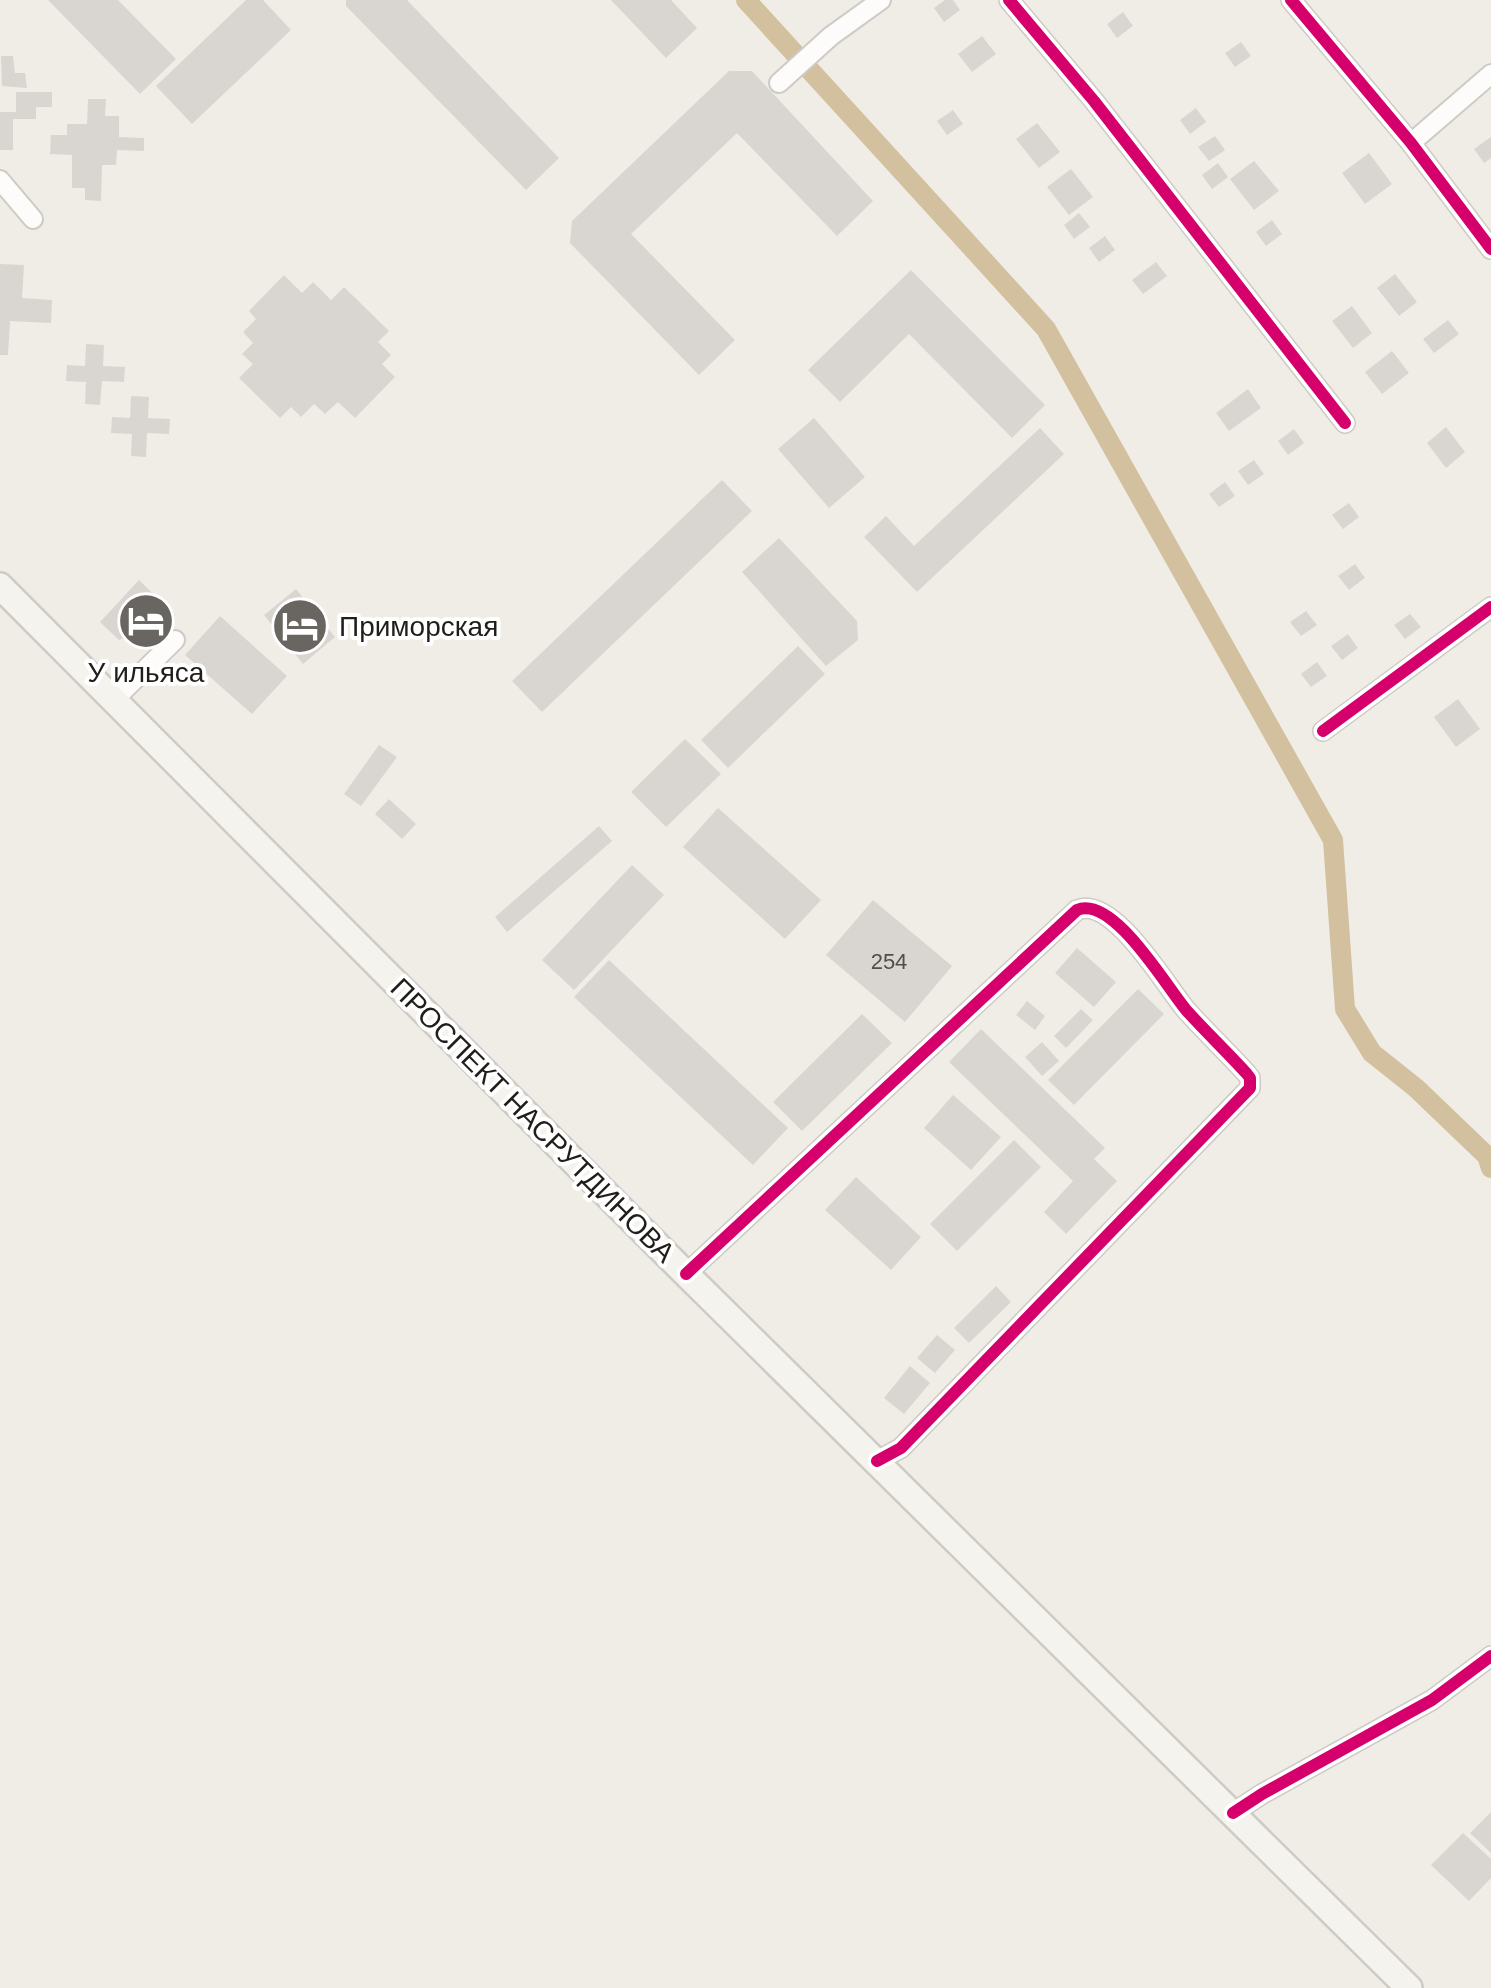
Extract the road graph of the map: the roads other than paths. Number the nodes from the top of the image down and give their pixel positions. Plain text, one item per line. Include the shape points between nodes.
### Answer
1 (881, 0) edge
2 (1008, 0) edge
3 (1291, 0) edge
4 (1491, 74) edge
5 (779, 83) dead end
6 (1411, 143) junction
7 (0, 180) edge
8 (34, 218) dead end
9 (1491, 249) edge
10 (1345, 424) dead end
11 (0, 586) edge
12 (1491, 607) edge
13 (175, 640) dead end
14 (113, 701) junction
15 (1323, 731) dead end
16 (686, 1274) junction
17 (877, 1461) junction
18 (1491, 1656) edge
19 (1233, 1813) junction
20 (1409, 1988) edge

1 - 5 street
2 - 10 street
3 - 6 street
4 - 6 street
6 - 9 street
7 - 8 street
11 - 14 main road, ПРОСПЕКТ НАСРУТДИНОВА
12 - 15 street
13 - 14 street
14 - 16 main road, ПРОСПЕКТ НАСРУТДИНОВА
16 - 17 main road, ПРОСПЕКТ НАСРУТДИНОВА
16 - 17 street via 1077,910 1094,908 1136,942 1186,1010 1247,1074 1250,1088 901,1448
17 - 19 main road, ПРОСПЕКТ НАСРУТДИНОВА
18 - 19 street via 1432,1700
19 - 20 main road, ПРОСПЕКТ НАСРУТДИНОВА

